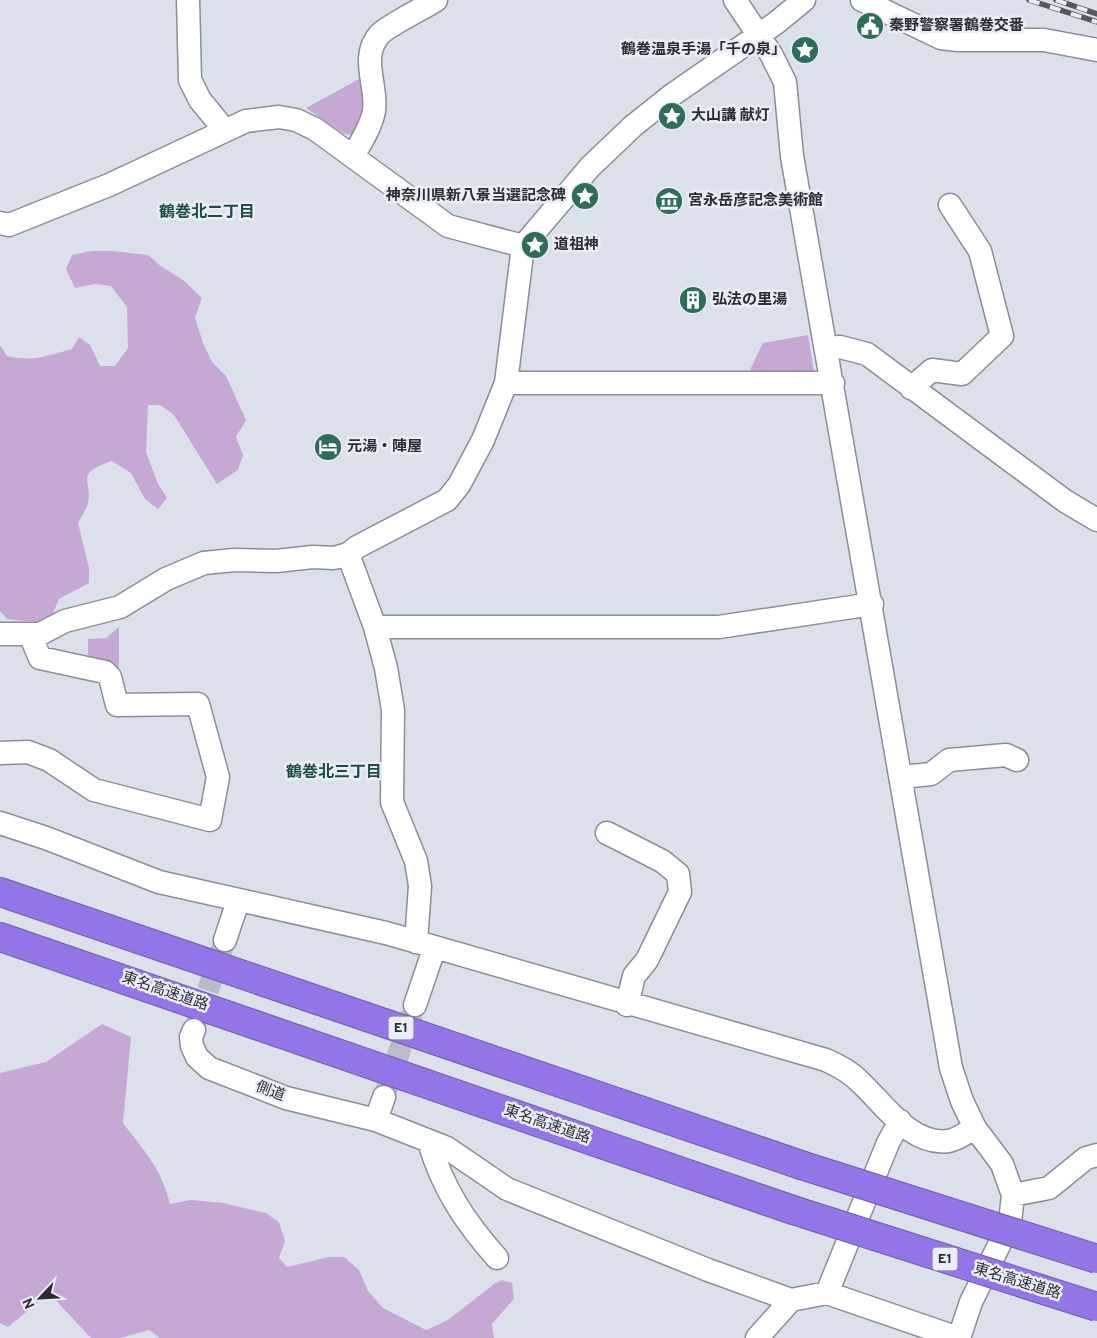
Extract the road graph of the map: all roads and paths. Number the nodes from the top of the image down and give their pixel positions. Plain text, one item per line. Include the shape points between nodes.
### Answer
1 (188, 0) edge
2 (436, 0) edge
3 (734, 0) edge
4 (804, 0) edge
5 (862, 0) edge
6 (759, 35) junction
7 (1097, 50) edge
8 (220, 133) junction
9 (353, 156) junction
10 (950, 205) dead end
11 (0, 223) edge
12 (523, 246) junction
13 (826, 348) junction
14 (506, 383) junction
15 (833, 383) junction
16 (911, 388) junction
17 (1097, 520) edge
18 (348, 554) junction
19 (872, 604) junction
20 (375, 627) junction
21 (0, 634) edge
22 (30, 635) junction
23 (0, 753) edge
24 (1017, 760) dead end
25 (902, 777) junction
26 (0, 823) edge
27 (607, 833) dead end
28 (0, 892) edge
29 (238, 900) junction
30 (0, 937) edge
31 (225, 940) tunnel mouth
32 (425, 946) junction
33 (626, 1004) junction
34 (416, 1006) tunnel mouth
35 (194, 1030) tunnel mouth
36 (384, 1097) tunnel mouth
37 (376, 1120) junction
38 (900, 1121) junction
39 (975, 1128) junction
40 (429, 1142) junction
41 (1097, 1155) edge
42 (1013, 1195) junction
43 (497, 1258) dead end
44 (1097, 1259) edge
45 (827, 1293) junction
46 (791, 1300) junction
47 (1097, 1306) edge
48 (756, 1338) edge
49 (959, 1338) edge

1 - 8 street via 190,80 200,100 218,122
2 - 9 street via 380,34 369,65 375,97 374,113
3 - 6 street
4 - 6 street
5 - 7 street via 941,38 1044,40
6 - 12 street via 633,126 590,167
6 - 13 street via 784,82 792,156
8 - 9 street via 246,120 296,120 316,128
8 - 11 street via 110,185 8,225
9 - 12 street via 448,226
10 - 16 street via 980,251 1002,336 962,374 932,370
12 - 14 street
13 - 15 street
13 - 16 street via 840,347 867,354
14 - 15 street
14 - 18 street via 483,440 459,485 447,500
15 - 19 street
16 - 17 street via 1065,501
18 - 20 street
18 - 22 street via 334,558 204,563 166,579 120,607 66,621 40,634
19 - 20 street via 719,627
19 - 25 street
20 - 32 street via 386,668 392,710 392,802 416,861
21 - 22 street
22 - 23 street via 40,658 105,672 110,677 117,705 198,704 218,777 210,820 94,790 49,760 28,752
24 - 25 street via 1006,755 949,760 931,774
25 - 39 street via 951,1068
26 - 29 street via 160,882
27 - 33 street via 662,861 678,874 680,892 648,960 634,976
28 - 44 highway, E1, bridge via 801,1165
29 - 31 street
29 - 32 street via 386,933
30 - 47 highway, 東名高速道路 / E1, bridge via 793,1210
32 - 33 street
32 - 34 street
33 - 38 street via 826,1060 844,1068 861,1082
35 - 37 street, 側道 via 192,1046 197,1057 209,1068 286,1098
36 - 37 street
37 - 40 street, 側道
38 - 39 street via 927,1139 948,1141
38 - 45 street
39 - 42 street via 1002,1164
40 - 43 street via 455,1205 468,1226
40 - 46 street, 側道 via 447,1148 507,1189
41 - 42 street via 1086,1158 1049,1188
42 - 49 street via 1010,1223 972,1302
45 - 46 street
45 - 49 street
46 - 48 street

